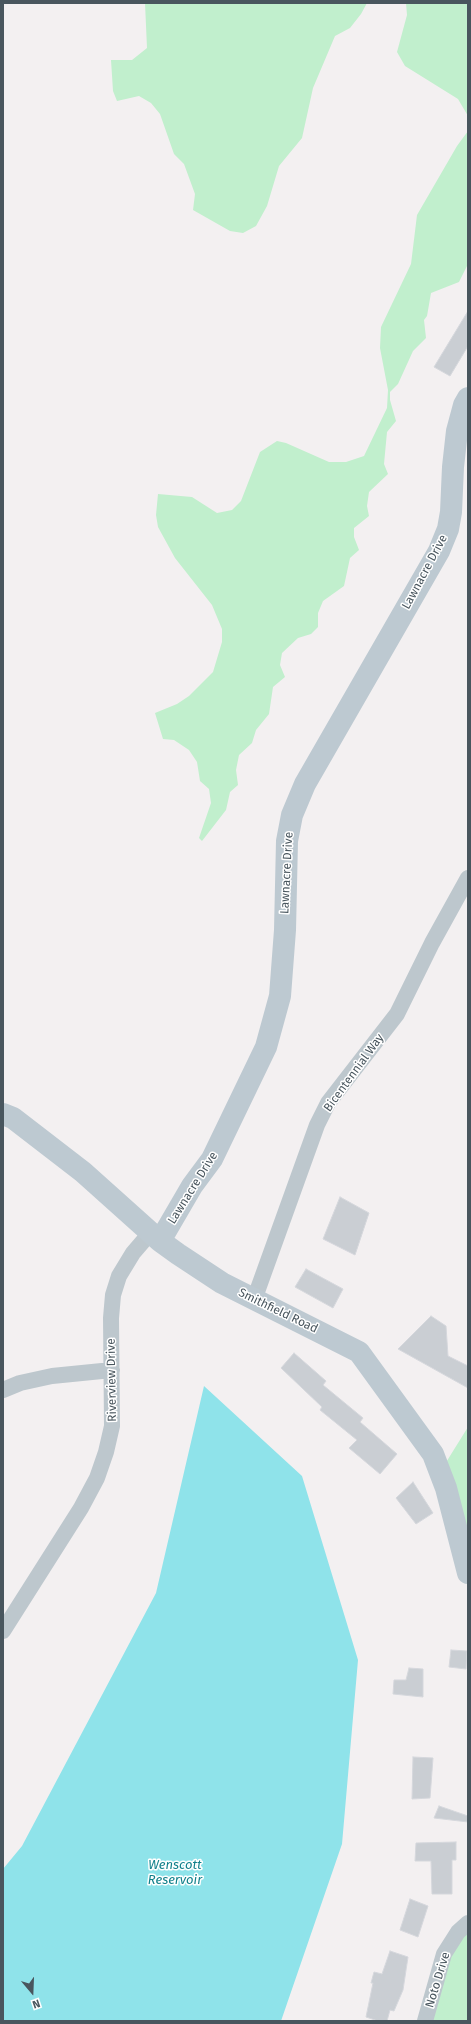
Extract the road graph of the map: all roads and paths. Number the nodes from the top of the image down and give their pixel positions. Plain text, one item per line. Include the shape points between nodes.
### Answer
1 (468, 398) edge
2 (468, 878) edge
3 (3, 1114) edge
4 (156, 1236) junction
5 (254, 1300) junction
6 (112, 1370) junction
7 (3, 1390) edge
8 (468, 1573) edge
9 (3, 1631) edge
10 (468, 1923) edge
11 (425, 2021) edge

1 - 4 street, Lawnacre Drive via 457,431 448,529 439,551 305,784 292,815 287,841 285,930 280,996 266,1047 212,1159
2 - 5 street, Bicentennial Way via 397,1014 328,1103 317,1126
3 - 4 street, Smithfield Road via 14,1118 83,1172
4 - 5 street, Smithfield Road via 222,1283
4 - 6 street, Riverview Drive via 133,1253 122,1270 113,1295
5 - 8 street, Smithfield Road via 358,1352 433,1454 446,1488
6 - 7 street via 52,1376
6 - 9 street, Riverview Drive via 112,1426 97,1478 81,1508
10 - 11 street, Noto Drive via 455,1936 444,1954

